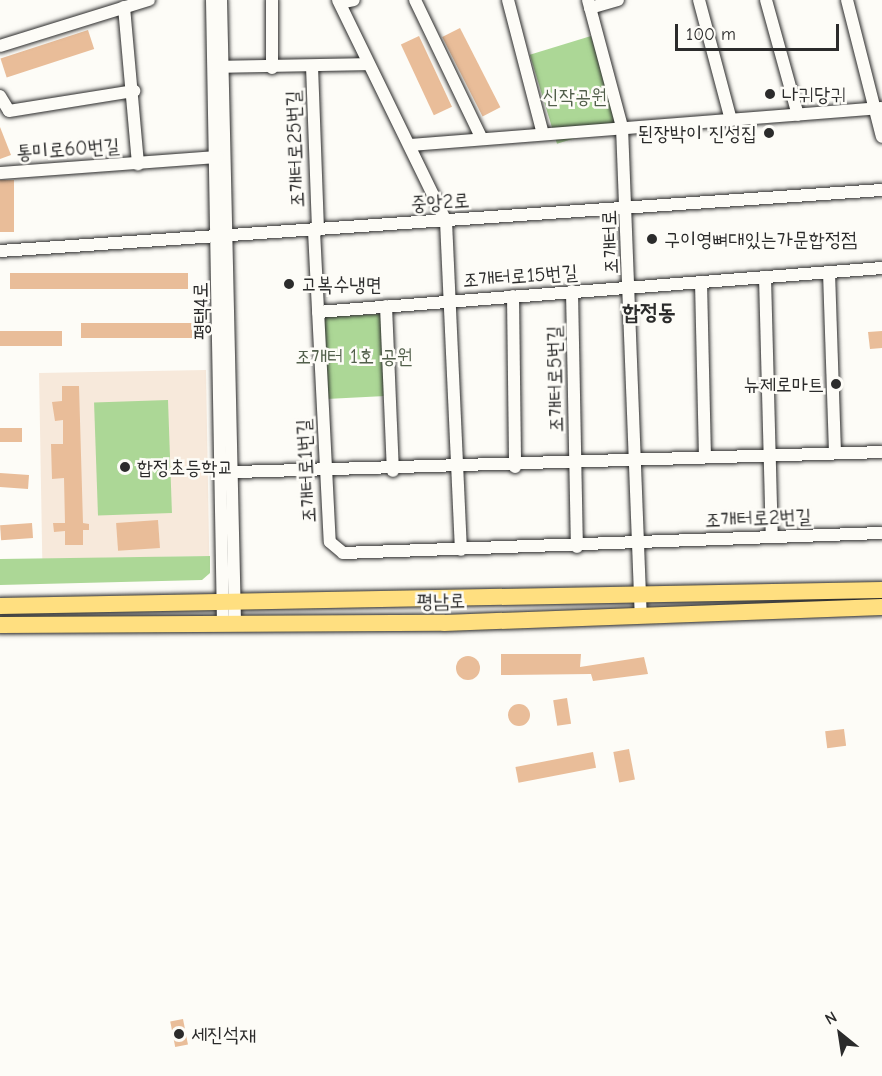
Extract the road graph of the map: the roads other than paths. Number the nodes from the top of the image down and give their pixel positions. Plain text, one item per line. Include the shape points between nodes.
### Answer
1 (149, 0) edge
2 (212, 0) edge
3 (221, 0) edge
4 (272, 0) edge
5 (354, 0) edge
6 (415, 0) edge
7 (508, 0) edge
8 (618, 0) edge
9 (699, 0) edge
10 (766, 0) edge
11 (847, 0) edge
12 (339, 2) edge
13 (128, 4) edge
14 (589, 4) edge
15 (0, 46) edge
16 (368, 64) junction
17 (312, 66) junction
18 (218, 67) junction
19 (272, 68) junction
20 (134, 91) junction
21 (0, 96) edge
22 (879, 108) edge
23 (798, 115) junction
24 (731, 120) junction
25 (622, 127) junction
26 (543, 134) junction
27 (882, 137) edge
28 (482, 139) junction
29 (410, 145) junction
30 (217, 157) junction
31 (138, 164) junction
32 (0, 173) edge
33 (882, 190) edge
34 (629, 208) junction
35 (446, 221) junction
36 (316, 231) junction
37 (224, 236) junction
38 (0, 251) edge
39 (882, 268) edge
40 (829, 272) junction
41 (765, 277) junction
42 (701, 282) junction
43 (630, 286) junction
44 (572, 291) junction
45 (513, 296) junction
46 (449, 301) junction
47 (386, 306) junction
48 (318, 312) junction
49 (835, 452) junction
50 (882, 452) edge
51 (770, 455) junction
52 (705, 456) junction
53 (634, 458) junction
54 (576, 465) junction
55 (515, 467) junction
56 (457, 469) junction
57 (325, 471) junction
58 (393, 471) junction
59 (236, 472) junction
60 (882, 533) edge
61 (772, 537) junction
62 (636, 542) junction
63 (577, 548) junction
64 (461, 550) junction
65 (882, 590) edge
66 (641, 604) junction
67 (0, 606) edge
68 (882, 607) edge
69 (228, 612) junction
70 (0, 625) edge

1 - 13 street
2 - 18 street, 평택4로
3 - 18 street, 평택4로
4 - 19 street, 조개터로25번길
5 - 12 street
6 - 28 street
7 - 26 street
8 - 14 street
9 - 24 street
10 - 23 street
11 - 22 street
12 - 16 street
13 - 15 street
13 - 20 street, 통미로60번길
14 - 25 street, 조개터로
16 - 17 street, 조개터로25번길
16 - 29 street
17 - 19 street, 조개터로25번길
17 - 36 street, 조개터로25번길
18 - 19 street, 조개터로25번길
18 - 30 street, 평택4로
18 - 37 street, 평택4로
20 - 21 street via 9,111
20 - 31 street, 통미로60번길
22 - 23 street
22 - 27 street
23 - 24 street
24 - 25 street
25 - 26 street
25 - 34 street, 조개터로
26 - 28 street
28 - 29 street
29 - 35 street
30 - 31 street, 통미로60번길
30 - 37 street, 평택4로
31 - 32 street, 통미로60번길
33 - 34 street, 중앙2로
34 - 35 street, 중앙2로
34 - 43 street, 조개터로
35 - 36 street, 중앙2로
35 - 46 street, 조개터로15번길
36 - 37 street, 중앙2로
36 - 48 street, 조개터로1번길
37 - 38 street, 중앙2로
37 - 59 street, 평택4로
37 - 69 street, 평택4로
39 - 40 street, 조개터로15번길
40 - 41 street, 조개터로15번길
40 - 49 street
41 - 42 street, 조개터로15번길
41 - 51 street
42 - 43 street, 조개터로15번길
42 - 52 street
43 - 44 street, 조개터로15번길
43 - 53 street, 조개터로
44 - 45 street, 조개터로15번길
44 - 54 street, 조개터로5번길
45 - 46 street, 조개터로15번길
45 - 55 street, 조개터로5번길
46 - 47 street, 조개터로15번길
46 - 56 street
47 - 48 street, 조개터로15번길
47 - 58 street
48 - 57 street, 조개터로1번길
49 - 50 street
49 - 51 street
51 - 52 street
51 - 61 street
52 - 53 street
53 - 54 street
53 - 62 street, 조개터로
54 - 55 street
54 - 63 street, 조개터로5번길
55 - 56 street
56 - 58 street
56 - 64 street
57 - 58 street
57 - 59 street
57 - 64 street, 조개터로1번길 via 330,542 343,553
59 - 69 street, 평택4로
60 - 61 street, 조개터로2번길
61 - 62 street, 조개터로2번길
62 - 63 street, 조개터로1번길
62 - 66 street, 조개터로
63 - 64 street, 조개터로1번길
65 - 66 main road, 평남로
66 - 68 main road, 평남로
66 - 69 main road, 평남로
66 - 69 main road, 평남로 via 444,623
67 - 69 main road, 평남로
69 - 70 main road, 평남로

